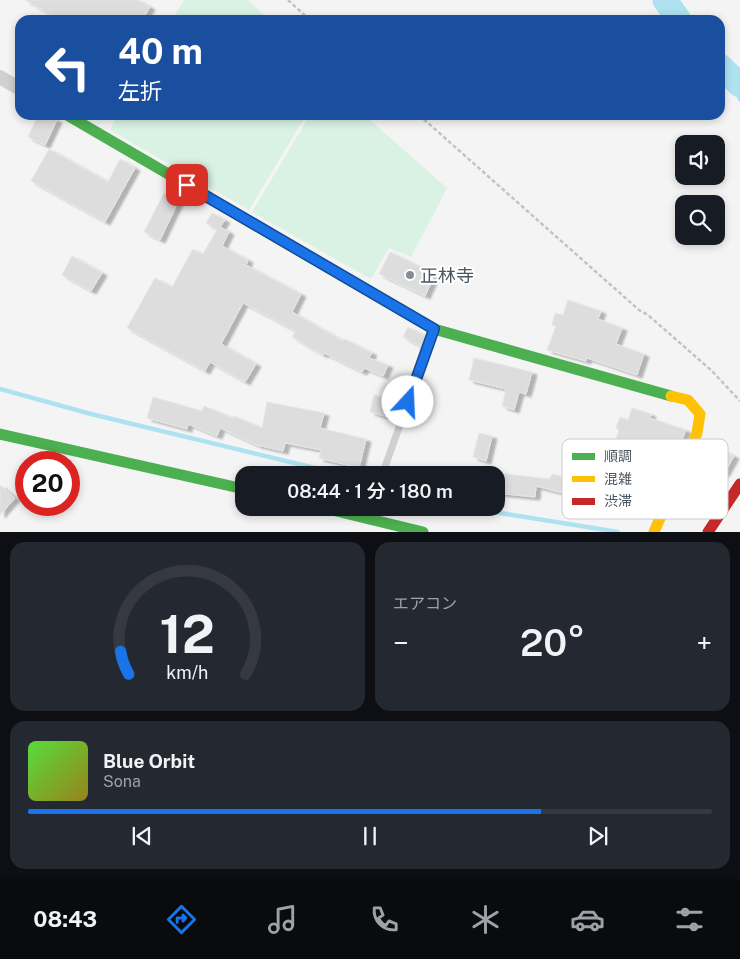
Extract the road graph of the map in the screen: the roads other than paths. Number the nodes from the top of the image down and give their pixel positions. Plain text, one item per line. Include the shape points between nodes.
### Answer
1 (0, 77) edge
2 (15, 86) edge
3 (76, 120) edge
4 (434, 329) junction
5 (0, 434) edge
6 (694, 439) edge
7 (385, 466) edge
8 (740, 484) edge
9 (235, 487) edge
10 (728, 502) edge
11 (353, 516) edge
12 (717, 519) edge
13 (368, 520) edge
14 (423, 532) edge
15 (708, 532) edge

1 - 2 street
3 - 4 street
4 - 6 street via 688,400 700,414
4 - 7 lane
5 - 9 street
8 - 10 street
11 - 13 street
12 - 15 street
13 - 14 street

